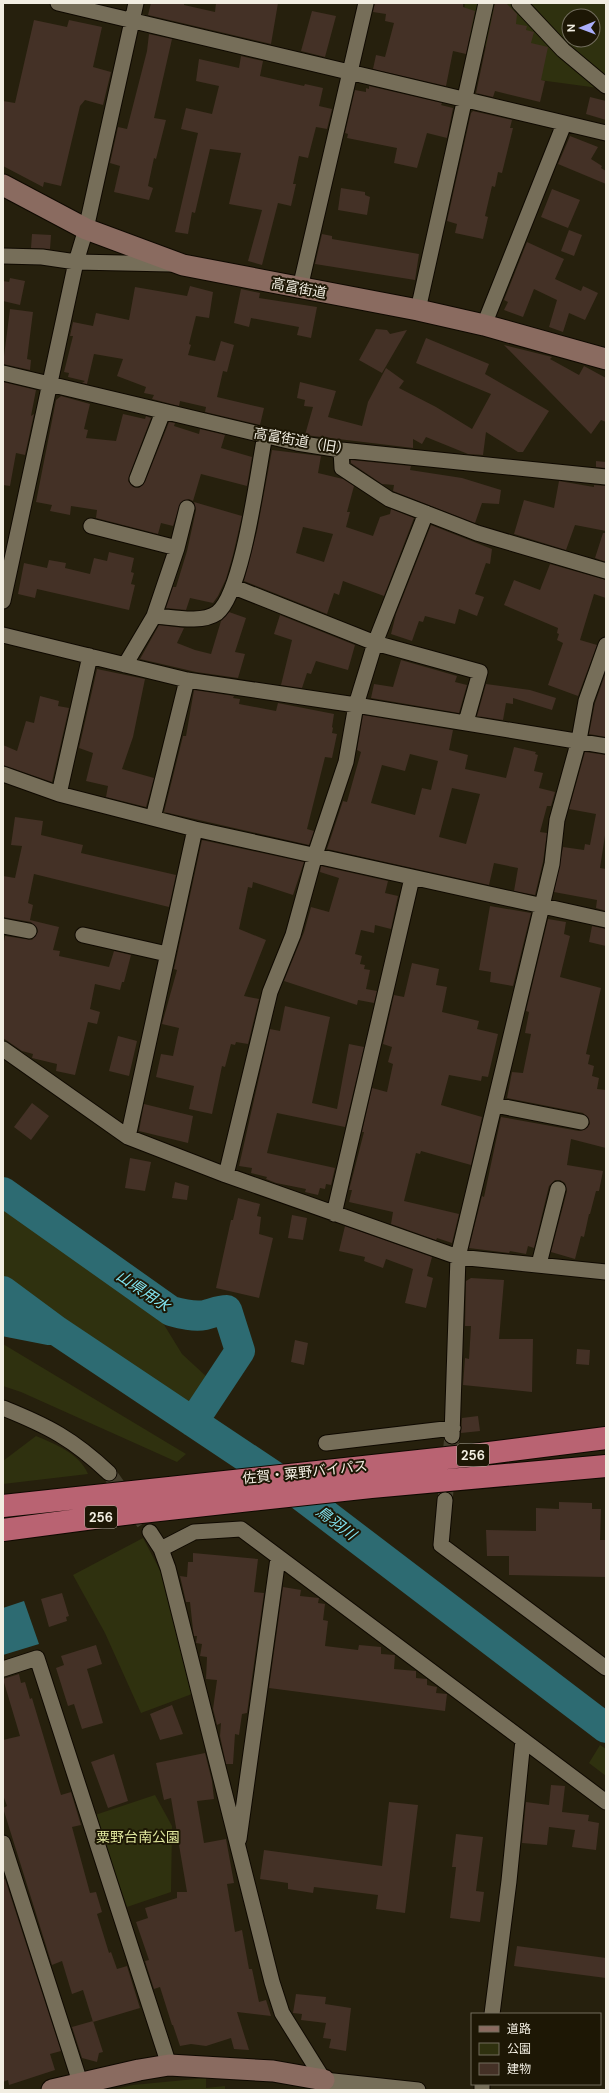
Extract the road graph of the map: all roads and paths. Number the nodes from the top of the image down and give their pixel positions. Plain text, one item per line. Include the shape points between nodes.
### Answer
1 (58, 3) edge
2 (136, 3) edge
3 (366, 3) edge
4 (486, 3) edge
5 (519, 3) edge
6 (132, 20) junction
7 (350, 73) junction
8 (606, 86) edge
9 (464, 100) junction
10 (564, 124) junction
11 (606, 133) edge
12 (3, 185) edge
13 (86, 229) junction
14 (3, 256) edge
15 (76, 262) junction
16 (183, 265) junction
17 (300, 288) junction
18 (418, 310) junction
19 (484, 325) junction
20 (606, 359) edge
21 (3, 373) edge
22 (51, 384) junction
23 (163, 412) junction
24 (264, 435) junction
25 (341, 450) junction
26 (606, 477) edge
27 (137, 479) dead end
28 (187, 508) dead end
29 (426, 513) junction
30 (91, 526) dead end
31 (177, 548) junction
32 (606, 571) edge
33 (234, 587) junction
34 (3, 600) edge
35 (154, 616) junction
36 (3, 635) edge
37 (376, 643) junction
38 (606, 645) edge
39 (90, 656) junction
40 (126, 665) junction
41 (187, 680) junction
42 (356, 705) junction
43 (466, 722) junction
44 (579, 740) junction
45 (606, 746) edge
46 (3, 774) edge
47 (59, 794) junction
48 (153, 818) junction
49 (195, 829) junction
50 (315, 855) junction
51 (412, 878) junction
52 (543, 907) junction
53 (606, 920) edge
54 (3, 926) edge
55 (29, 931) dead end
56 (82, 935) dead end
57 (167, 954) junction
58 (3, 1049) edge
59 (495, 1106) junction
60 (581, 1122) dead end
61 (128, 1137) junction
62 (226, 1175) junction
63 (558, 1189) dead end
64 (334, 1214) junction
65 (458, 1257) junction
66 (539, 1264) junction
67 (606, 1272) edge
68 (3, 1408) edge
69 (606, 1438) edge
70 (326, 1443) dead end
71 (606, 1466) edge
72 (109, 1472) tunnel mouth
73 (445, 1500) tunnel mouth
74 (3, 1506) edge
75 (3, 1530) edge
76 (150, 1532) tunnel mouth
77 (161, 1549) junction
78 (278, 1558) junction
79 (606, 1668) edge
80 (3, 1669) edge
81 (523, 1740) junction
82 (606, 1802) edge
83 (3, 1843) edge
84 (238, 1848) junction
85 (492, 2013) edge
86 (169, 2065) junction
87 (80, 2082) junction
88 (327, 2085) edge
89 (52, 2090) edge
90 (418, 2090) edge

1 - 6 street
2 - 6 street
3 - 7 street
4 - 9 street
5 - 8 street via 563,50
6 - 7 street
6 - 13 street
7 - 9 street
7 - 17 street
9 - 10 street
9 - 18 street
10 - 11 street
10 - 19 street
12 - 13 street, 高富街道
13 - 15 street
13 - 16 street, 高富街道
14 - 15 street via 42,257
15 - 16 street
15 - 22 street
16 - 17 street, 高富街道
17 - 18 street, 高富街道
18 - 19 street, 高富街道
19 - 20 street, 高富街道
21 - 22 street, 高富街道（旧）
22 - 23 street, 高富街道（旧）
22 - 34 street
23 - 24 street, 高富街道（旧）
23 - 27 street
24 - 25 street, 高富街道（旧）
24 - 33 street via 247,537
25 - 26 street, 高富街道（旧）
25 - 29 street via 342,468 389,499
28 - 31 street
29 - 32 street via 477,532
29 - 37 street
30 - 31 street
31 - 35 street
33 - 35 street via 218,613 203,619
33 - 37 street
35 - 40 street
36 - 39 street
37 - 42 street
37 - 43 street via 480,672
38 - 44 street via 586,701
39 - 40 street
39 - 47 street
40 - 41 street
41 - 42 street
41 - 48 street
42 - 43 street
42 - 50 street via 346,762
43 - 44 street
44 - 45 street
44 - 52 street via 557,820 552,864
46 - 47 street
47 - 48 street
48 - 49 street
49 - 50 street
49 - 57 street
50 - 51 street
50 - 62 street via 293,935 270,992
51 - 52 street
51 - 64 street
52 - 53 street
52 - 59 street
54 - 55 street
56 - 57 street
57 - 61 street
58 - 61 street
59 - 60 street
59 - 65 street
61 - 62 street
62 - 64 street
63 - 66 street
64 - 65 street
65 - 66 street
65 - 70 street via 452,1432
66 - 67 street
68 - 72 street via 41,1423 73,1441
69 - 74 highway, 佐賀・粟野バイパス / 256 via 465,1456
71 - 75 highway, 佐賀・粟野バイパス / 256 via 371,1487
73 - 79 street via 441,1544
76 - 77 street
77 - 78 street via 194,1532 241,1529
77 - 84 street via 168,1568
78 - 81 street
78 - 84 street
80 - 86 street via 38,1658
81 - 82 street
81 - 85 street via 510,1873
83 - 87 street
84 - 88 street via 282,2013
86 - 87 street
86 - 88 street via 273,2071
87 - 89 street
88 - 90 street

